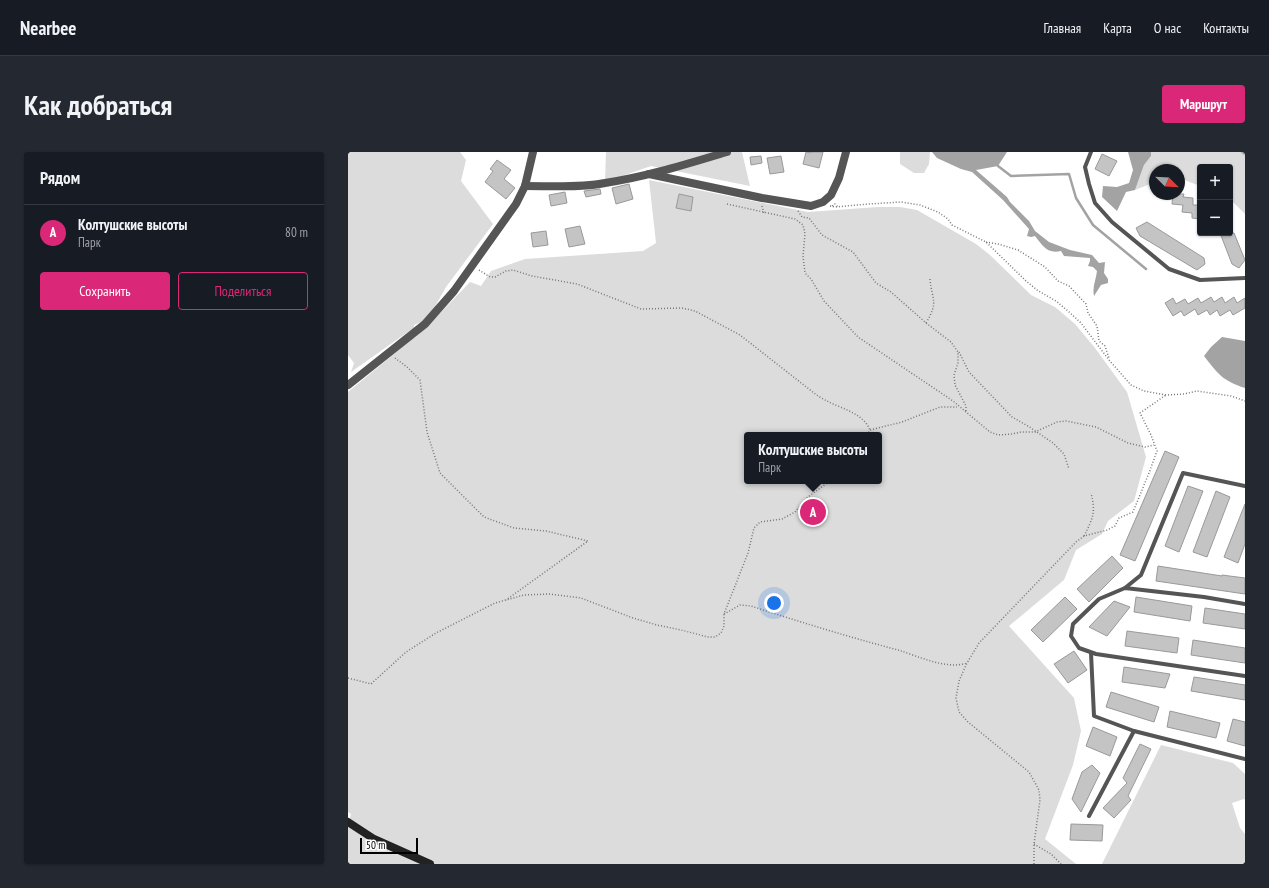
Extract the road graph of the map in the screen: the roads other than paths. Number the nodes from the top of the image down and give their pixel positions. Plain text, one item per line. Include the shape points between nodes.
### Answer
1 (533, 152) edge
2 (727, 152) edge
3 (846, 152) edge
4 (1091, 152) edge
5 (649, 174) junction
6 (525, 186) junction
7 (1245, 278) edge
8 (348, 385) edge
9 (1245, 486) edge
10 (1125, 588) junction
11 (1245, 604) edge
12 (1091, 653) junction
13 (1245, 676) edge
14 (1134, 731) junction
15 (1245, 759) edge
16 (1090, 816) dead end
17 (349, 824) edge
18 (430, 864) edge

1 - 6 street
2 - 5 street
3 - 5 street via 831,195 823,202 811,206
4 - 7 lane via 1086,167 1088,184 1095,204 1112,222 1169,270 1200,280
5 - 6 street via 604,184
6 - 8 street via 516,204 473,265 425,324
9 - 10 lane via 1183,473 1141,575
10 - 11 lane
10 - 12 lane via 1099,599 1073,624 1071,636 1079,648
12 - 13 lane
12 - 14 lane via 1094,716
14 - 15 lane
14 - 16 lane
17 - 18 main road via 374,839

